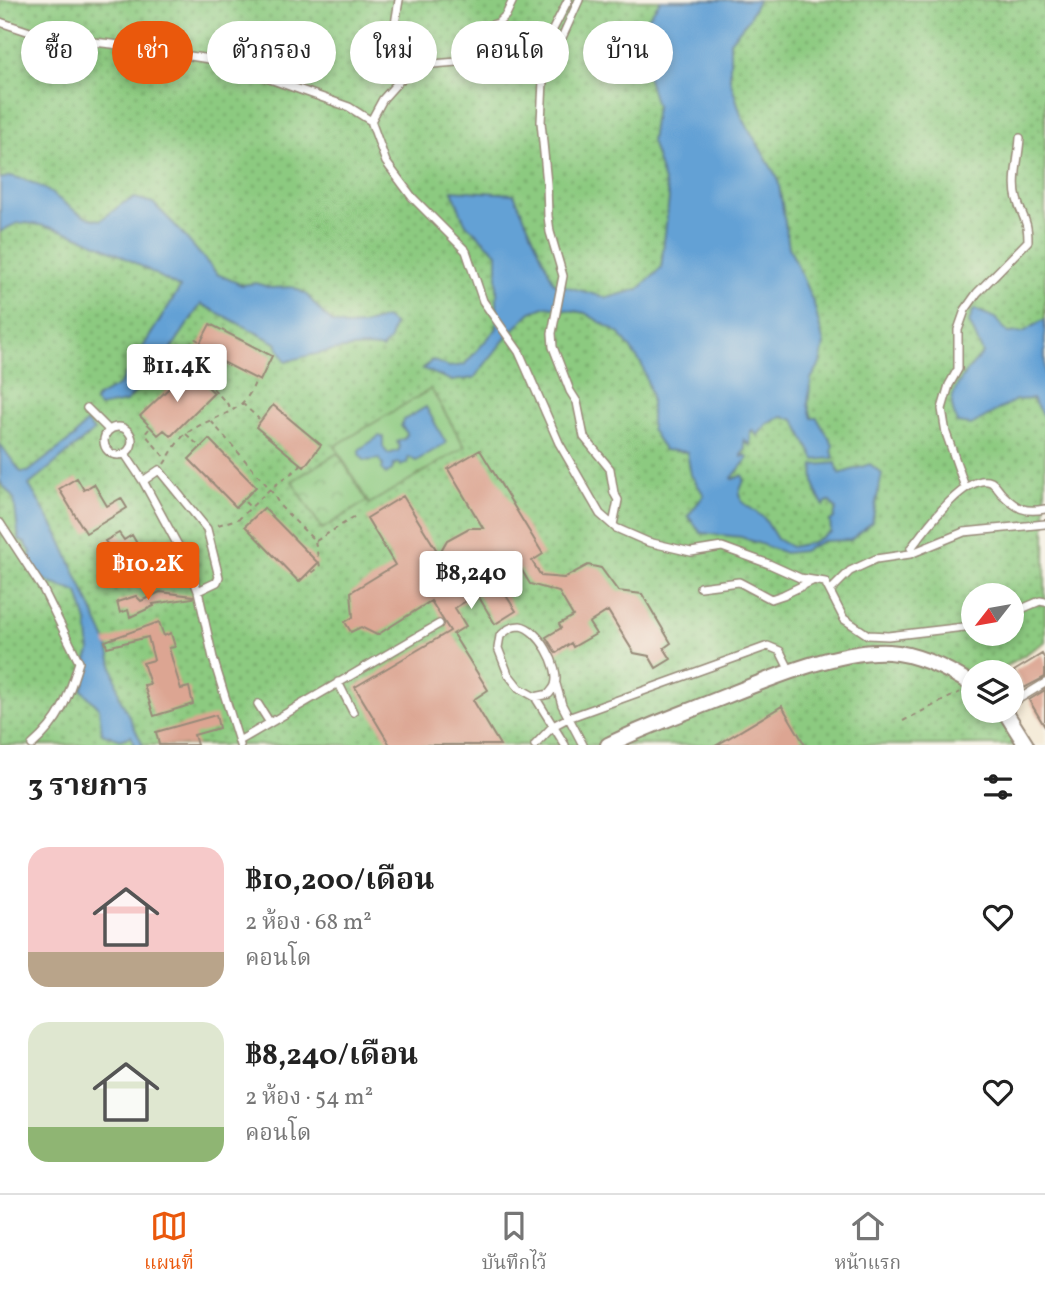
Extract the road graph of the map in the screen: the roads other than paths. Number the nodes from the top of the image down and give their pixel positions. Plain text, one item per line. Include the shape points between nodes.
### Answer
1 (399, 0) edge
2 (513, 0) edge
3 (568, 0) edge
4 (579, 0) edge
5 (396, 21) edge
6 (500, 21) edge
7 (557, 21) edge
8 (0, 22) edge
9 (398, 84) edge
10 (371, 121) junction
11 (1020, 138) dead end
12 (88, 408) dead end
13 (109, 430) junction
14 (125, 454) junction
15 (144, 481) junction
16 (965, 487) junction
17 (1045, 509) edge
18 (0, 523) edge
19 (1045, 524) edge
20 (613, 525) junction
21 (911, 548) dead end
22 (812, 580) junction
23 (700, 587) dead end
24 (198, 591) junction
25 (830, 591) junction
26 (1045, 602) edge
27 (1024, 608) edge
28 (439, 624) dead end
29 (961, 627) edge
30 (790, 672) junction
31 (961, 678) edge
32 (338, 682) junction
33 (1045, 683) edge
34 (556, 684) junction
35 (1024, 696) edge
36 (535, 697) junction
37 (258, 704) dead end
38 (353, 712) dead end
39 (568, 718) junction
40 (270, 723) junction
41 (1012, 723) edge
42 (553, 726) junction
43 (239, 743) edge
44 (32, 745) edge
45 (535, 745) edge
46 (565, 745) edge
47 (583, 745) edge
48 (608, 745) edge
49 (1026, 745) edge

1 - 5 lane
2 - 6 lane
3 - 7 lane
4 - 20 lane via 549,57 543,81 541,122 548,216 563,276 552,333 577,402 584,437 610,469 618,500
8 - 10 lane via 45,37 216,60 349,107
9 - 10 lane
10 - 20 lane via 386,162 412,197 466,251 483,301 519,352 559,443 600,514
11 - 16 lane via 1017,198 1028,222 1028,241 965,310 958,330 958,369 942,409
12 - 13 lane
13 - 14 lane via 105,447 114,455
13 - 14 lane via 123,427 131,435 132,446
14 - 15 lane
15 - 24 lane
15 - 24 lane via 159,470 207,529 219,576 217,582
16 - 17 lane via 976,481 991,482 1015,506 1029,512
16 - 21 lane
18 - 44 lane via 43,589 79,662 66,704
19 - 25 lane via 964,532 910,554 876,559 850,571
20 - 22 lane via 648,542 691,552 722,547
22 - 23 lane via 771,599 739,582
22 - 25 lane via 825,582
24 - 43 lane
25 - 29 lane via 844,619 868,635
26 - 27 lane
28 - 32 lane
30 - 31 street via 858,653 891,652 936,664
30 - 39 lane via 780,651 768,646
30 - 48 street
32 - 38 lane
32 - 40 lane
33 - 35 lane
34 - 36 lane via 549,694
34 - 36 lane via 555,667 534,633 523,626 510,627 500,636 502,661 519,688
34 - 39 lane
36 - 42 lane
37 - 40 lane
39 - 42 lane
39 - 47 lane
40 - 43 lane
41 - 49 street
42 - 45 lane
42 - 46 lane

